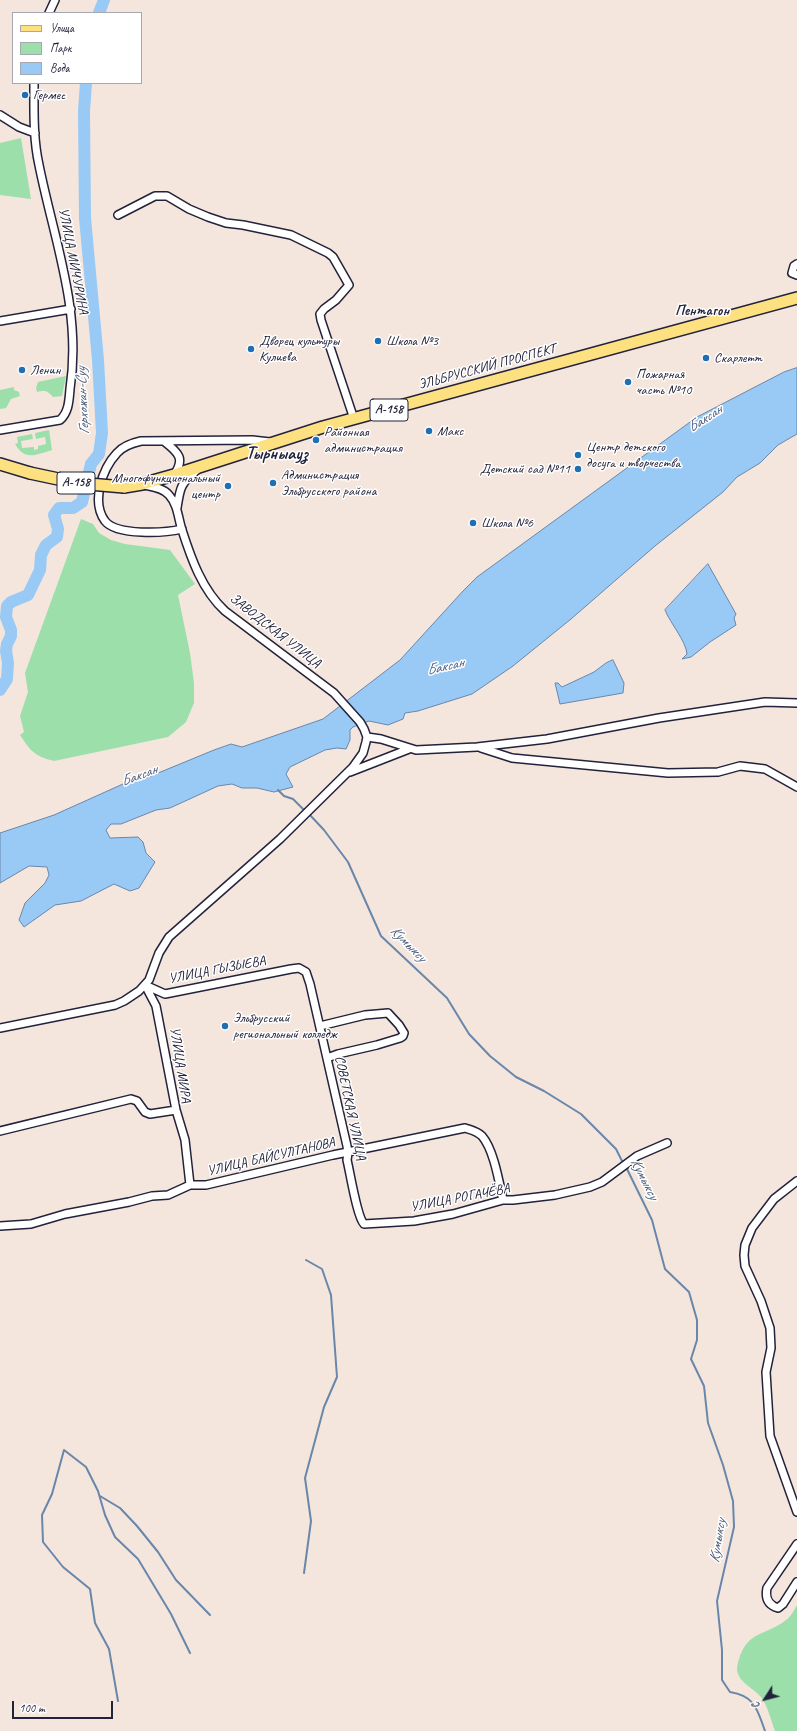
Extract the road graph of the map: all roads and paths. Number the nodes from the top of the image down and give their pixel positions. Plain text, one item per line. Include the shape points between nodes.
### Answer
1 (55, 0) edge
2 (49, 12) edge
3 (34, 84) edge
4 (0, 115) edge
5 (35, 133) junction
6 (118, 215) dead end
7 (797, 264) edge
8 (797, 275) edge
9 (797, 298) edge
10 (71, 309) junction
11 (0, 321) edge
12 (354, 419) junction
13 (0, 430) edge
14 (165, 442) junction
15 (273, 443) junction
16 (0, 464) edge
17 (201, 467) junction
18 (174, 475) junction
19 (142, 484) junction
20 (177, 509) junction
21 (182, 529) junction
22 (797, 703) edge
23 (365, 733) junction
24 (477, 747) junction
25 (409, 748) junction
26 (347, 773) junction
27 (797, 787) edge
28 (303, 970) joint
29 (144, 985) junction
30 (320, 1026) junction
31 (0, 1028) edge
32 (326, 1058) junction
33 (176, 1110) junction
34 (0, 1130) edge
35 (667, 1143) dead end
36 (348, 1152) junction
37 (797, 1181) edge
38 (190, 1185) junction
39 (503, 1200) junction
40 (369, 1224) joint
41 (0, 1226) edge
42 (797, 1512) edge
43 (797, 1544) edge
44 (797, 1582) edge

1 - 2 street
3 - 5 street, УЛИЦА МИЧУРИНА
4 - 5 street
5 - 10 street, УЛИЦА МИЧУРИНА via 39,164
6 - 12 street via 155,196 167,196 190,209 226,223 291,235 333,257 349,285 320,314
7 - 8 street via 792,273
9 - 12 main road, ЭЛЬБРУССКИЙ ПРОСПЕКТ / А-158
10 - 11 street
10 - 13 street, УЛИЦА МИЧУРИНА via 73,361 66,412 55,422
12 - 15 main road, ЭЛЬБРУССКИЙ ПРОСПЕКТ / А-158
14 - 15 street via 252,440
14 - 18 street via 176,451 180,459 179,468
14 - 21 street via 136,442 117,453 108,465 101,485 100,509 105,521 121,530 162,532
15 - 17 main road, ЭЛЬБРУССКИЙ ПРОСПЕКТ / А-158
16 - 19 main road, ЭЛЬБРУССКИЙ ПРОСПЕКТ / А-158, bridge via 77,483 124,487
17 - 18 main road, ЭЛЬБРУССКИЙ ПРОСПЕКТ / А-158
17 - 20 street via 182,484
18 - 19 main road, ЭЛЬБРУССКИЙ ПРОСПЕКТ / А-158
19 - 20 street via 165,492
20 - 21 street, ЗАВОДСКАЯ УЛИЦА
21 - 23 street, ЗАВОДСКАЯ УЛИЦА via 201,578 221,607 323,684 342,701
22 - 24 street via 765,702 547,739
23 - 25 street
23 - 26 street via 363,753
24 - 25 street via 430,750
24 - 27 street via 512,758 668,773 718,772 740,766 764,769
25 - 26 street
26 - 29 street via 268,851 169,937 159,953 149,980
28 - 29 street, УЛИЦА ГЫЗЫЕВА via 291,969 166,994
28 - 30 street, СОВЕТСКАЯ УЛИЦА via 308,976
29 - 31 street via 131,997 115,1004
29 - 33 street, УЛИЦА МИРА via 156,1006
30 - 32 street, СОВЕТСКАЯ УЛИЦА
30 - 32 street via 365,1015 388,1013 404,1033 400,1038
32 - 36 street, СОВЕТСКАЯ УЛИЦА
33 - 34 street, УЛИЦА МИРА via 150,1114 145,1112 137,1100 131,1099
33 - 38 street via 185,1140
35 - 39 street, УЛИЦА РОГАЧЁВА via 637,1156 602,1182 590,1187 555,1195
36 - 38 street, УЛИЦА БАЙСУЛТАНОВА via 206,1185
36 - 39 street, УЛИЦА БАЙСУЛТАНОВА via 453,1130 470,1129 479,1133 485,1140
36 - 40 street, СОВЕТСКАЯ УЛИЦА via 347,1160 358,1212 362,1223
37 - 42 street via 774,1199 752,1228 744,1255 745,1266 770,1328 771,1348 766,1372 770,1436
38 - 41 street, УЛИЦА БАЙСУЛТАНОВА via 168,1195 66,1214 31,1224
39 - 40 street, УЛИЦА РОГАЧЁВА via 453,1214 414,1221
43 - 44 street via 767,1588 768,1602 778,1608 784,1604

